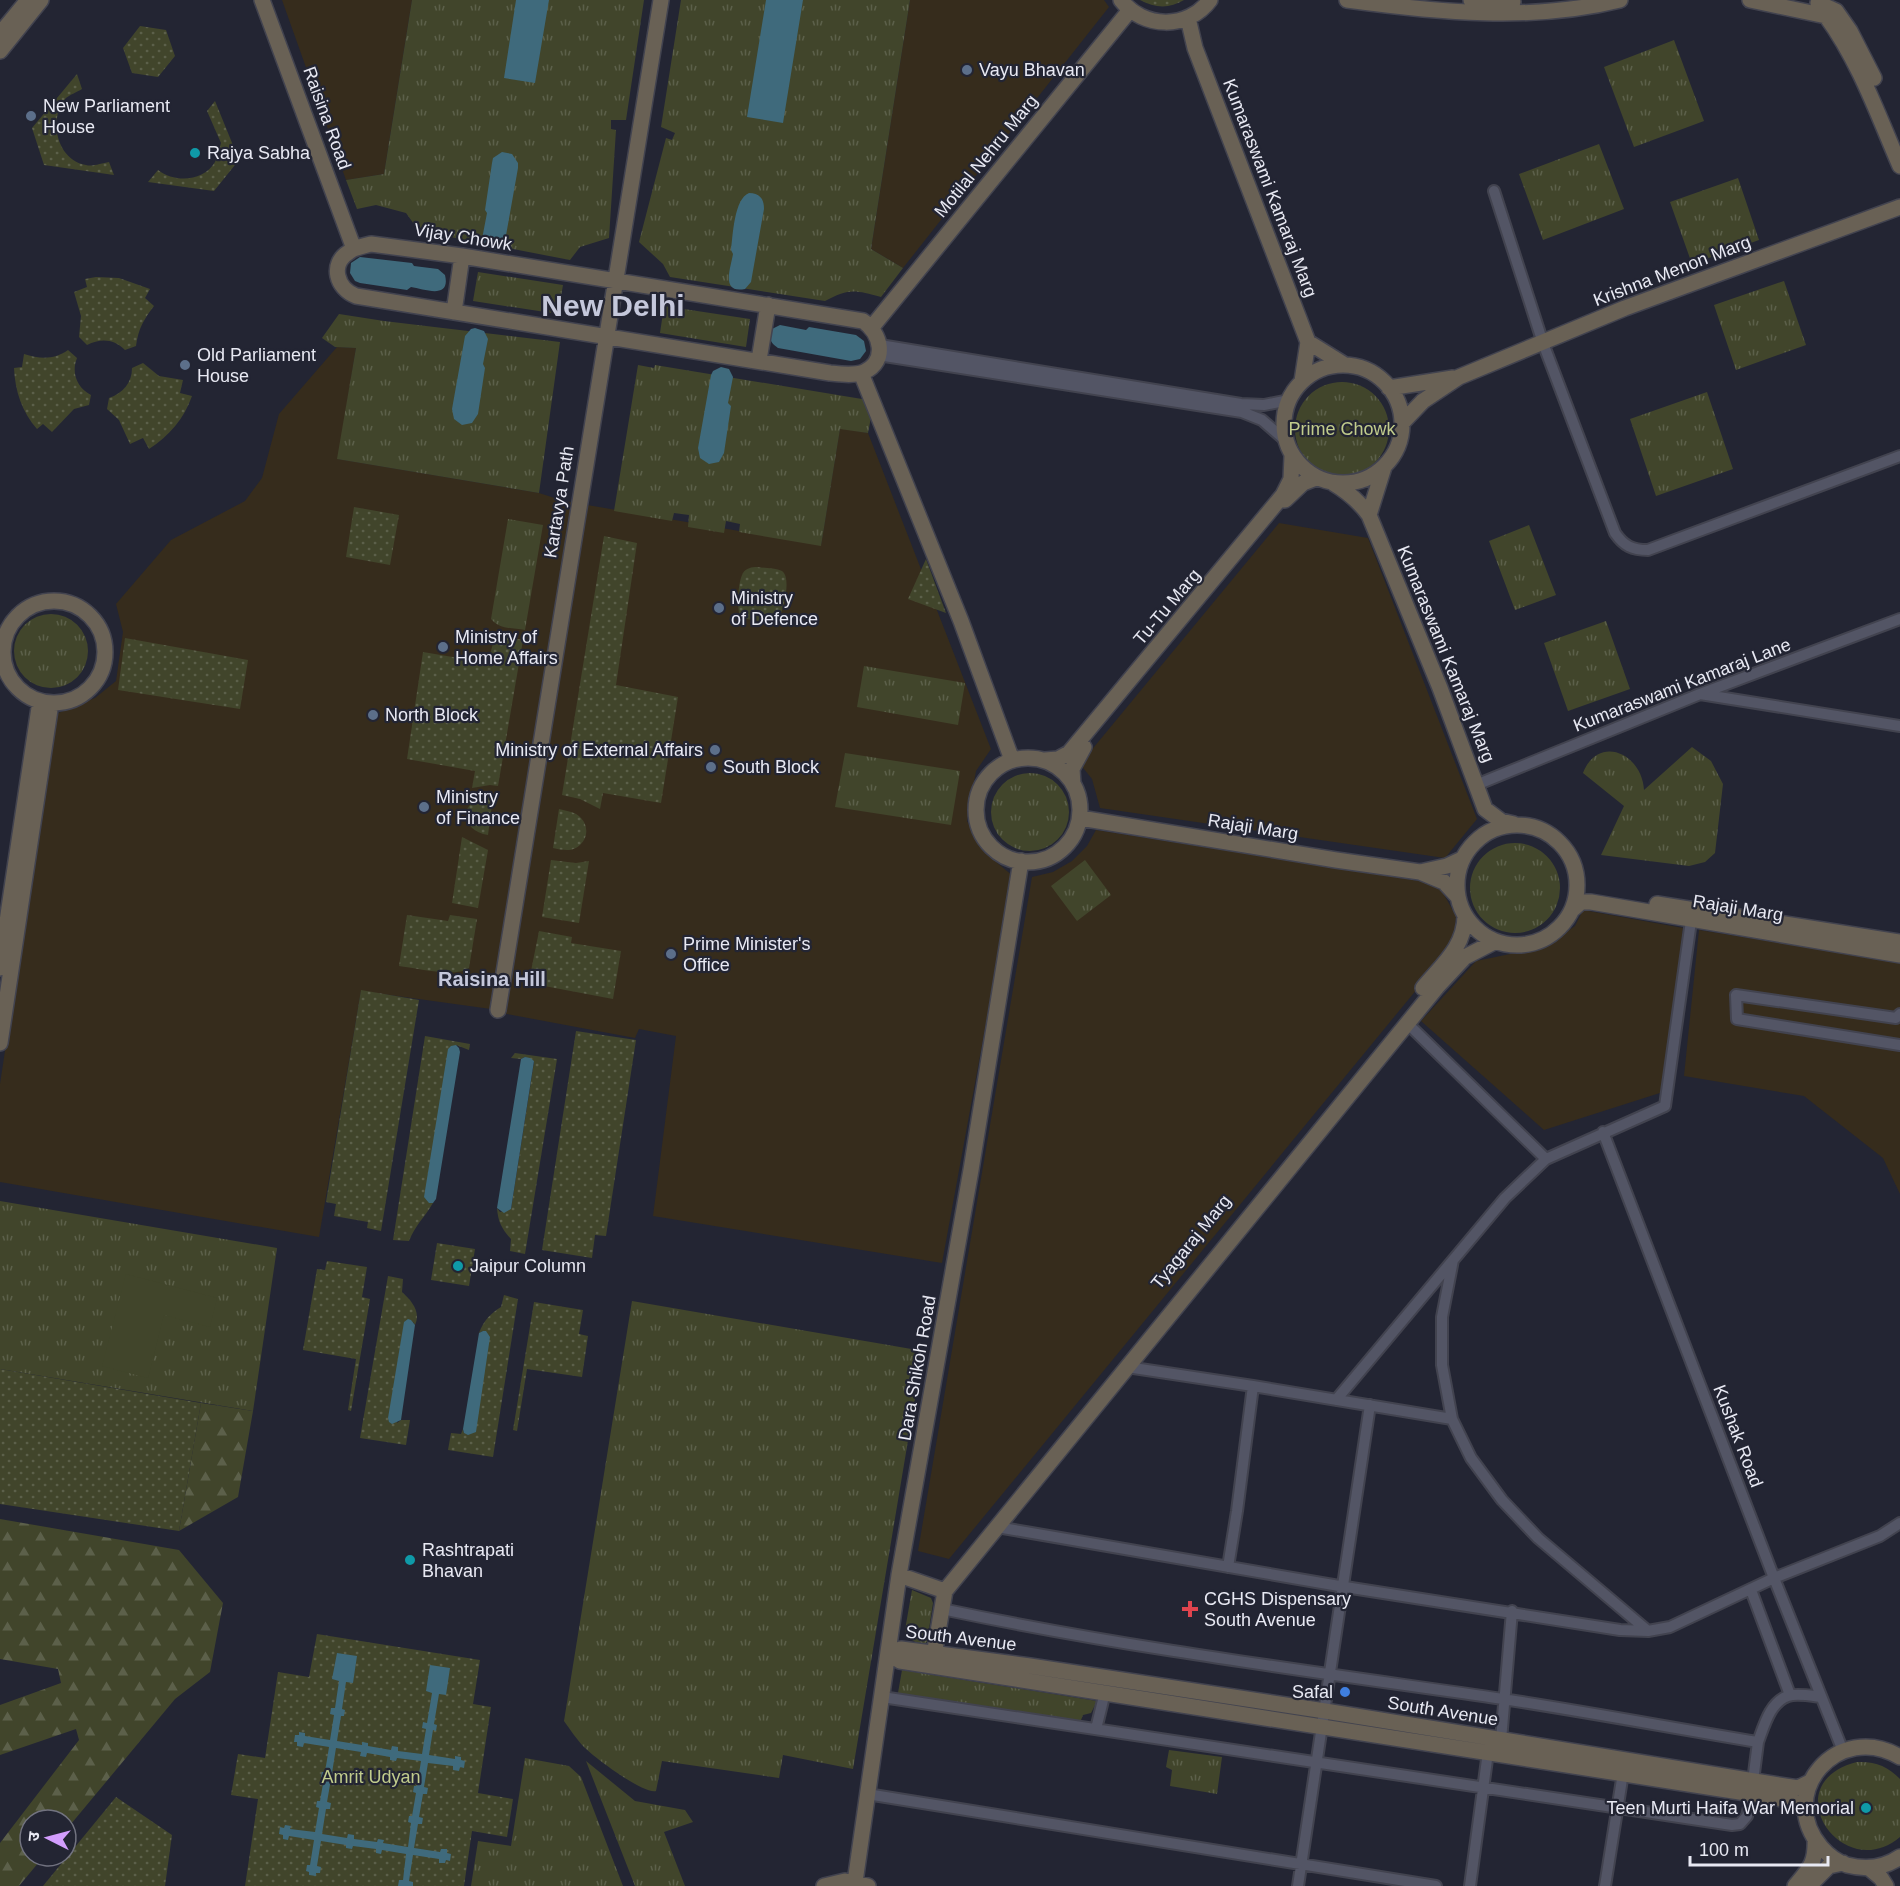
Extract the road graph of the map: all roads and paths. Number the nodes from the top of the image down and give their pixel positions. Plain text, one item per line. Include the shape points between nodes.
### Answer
1 (28, 0) edge
2 (41, 0) edge
3 (262, 0) edge
4 (661, 0) edge
5 (1210, 0) edge
6 (1347, 0) edge
7 (1471, 0) edge
8 (1572, 0) edge
9 (1620, 0) edge
10 (1750, 0) edge
11 (1800, 0) edge
12 (1366, 1) edge
13 (1126, 5) edge
14 (1181, 20) junction
15 (0, 34) edge
16 (0, 51) edge
17 (1900, 142) edge
18 (1900, 166) edge
19 (1494, 191) dead end
20 (1900, 207) edge
21 (354, 249) junction
22 (462, 256) junction
23 (616, 281) junction
24 (768, 305) junction
25 (454, 312) junction
26 (872, 327) junction
27 (605, 336) junction
28 (1308, 342) junction
29 (1543, 343) junction
30 (879, 350) junction
31 (759, 360) junction
32 (1345, 365) junction
33 (861, 374) junction
34 (1459, 377) junction
35 (1302, 381) junction
36 (1389, 388) junction
37 (1289, 400) junction
38 (1402, 423) junction
39 (1285, 440) junction
40 (1292, 456) junction
41 (1900, 456) edge
42 (1384, 467) junction
43 (1316, 478) junction
44 (1334, 483) junction
45 (1369, 515) junction
46 (1900, 619) edge
47 (5, 627) edge
48 (1, 655) edge
49 (1700, 694) junction
50 (45, 702) junction
51 (1900, 726) edge
52 (1012, 760) junction
53 (1045, 760) junction
54 (1073, 784) junction
55 (1476, 785) junction
56 (1485, 809) junction
57 (1080, 818) junction
58 (1514, 824) junction
59 (1481, 836) junction
60 (1462, 859) junction
61 (1021, 861) junction
62 (1420, 872) junction
63 (1577, 879) junction
64 (1457, 896) junction
65 (1573, 909) junction
66 (1465, 915) junction
67 (1692, 915) junction
68 (11, 937) junction
69 (1494, 942) junction
70 (1900, 942) edge
71 (1460, 953) junction
72 (1900, 955) edge
73 (0, 968) edge
74 (498, 1010) dead end
75 (1900, 1014) edge
76 (1407, 1023) junction
77 (0, 1043) edge
78 (1900, 1046) edge
79 (1603, 1132) junction
80 (1546, 1159) junction
81 (1454, 1257) junction
82 (1127, 1367) junction
83 (1253, 1386) junction
84 (1336, 1400) junction
85 (1370, 1405) junction
86 (1452, 1419) junction
87 (1900, 1523) edge
88 (997, 1527) junction
89 (1228, 1567) junction
90 (899, 1575) junction
91 (1774, 1578) junction
92 (1344, 1587) junction
93 (941, 1590) junction
94 (1752, 1590) junction
95 (942, 1609) junction
96 (1512, 1611) junction
97 (1648, 1631) junction
98 (888, 1653) junction
99 (934, 1659) junction
100 (1331, 1676) junction
101 (1105, 1692) junction
102 (1790, 1695) junction
103 (882, 1696) junction
104 (1821, 1696) junction
105 (1504, 1699) junction
106 (1324, 1719) junction
107 (1095, 1729) junction
108 (1501, 1740) junction
109 (1758, 1742) junction
110 (1843, 1750) junction
111 (1488, 1752) junction
112 (1896, 1752) edge
113 (1318, 1762) junction
114 (1623, 1773) junction
115 (1810, 1782) junction
116 (1484, 1788) junction
117 (1753, 1788) junction
118 (867, 1794) junction
119 (1618, 1808) junction
120 (1806, 1812) junction
121 (1815, 1839) junction
122 (1900, 1861) edge
123 (1843, 1863) junction
124 (1302, 1864) junction
125 (1869, 1868) junction
126 (862, 1884) edge
127 (824, 1886) edge
128 (1299, 1886) edge
129 (1436, 1886) edge
130 (1470, 1886) edge
131 (1605, 1886) edge
132 (1795, 1886) edge
133 (1809, 1886) edge
134 (1886, 1886) edge

1 - 15 main road
2 - 16 main road
3 - 21 main road, Raisina Road
4 - 23 main road, Kartavya Path
5 - 14 main road via 1201,10
6 - 12 main road
7 - 8 main road
9 - 12 main road via 1542,12 1459,10
10 - 18 main road via 1826,16 1861,74
11 - 17 main road via 1836,11 1870,70
13 - 14 main road via 1148,20
13 - 26 main road, Motilal Nehru Marg
14 - 28 main road, Kumaraswami Kamaraj Marg
19 - 29 street
20 - 29 main road, Krishna Menon Marg via 1625,308
21 - 22 main road, Vijay Chowk via 371,244
21 - 25 main road via 338,263 338,278 349,293
22 - 23 main road, Vijay Chowk
22 - 25 main road
23 - 24 main road, Vijay Chowk
23 - 27 main road, Kartavya Path
24 - 26 main road, Vijay Chowk via 863,321
24 - 31 main road
25 - 27 main road
26 - 30 main road
27 - 31 main road
27 - 74 main road, Kartavya Path
28 - 32 main road
28 - 35 main road, Kumaraswami Kamaraj Marg
29 - 34 main road, Krishna Menon Marg
29 - 41 street via 1615,533 1623,544 1635,550 1648,550
30 - 33 main road via 875,363
30 - 37 street via 1241,404
30 - 39 street via 1242,412 1262,420
31 - 33 main road via 830,373
32 - 35 main road via 1330,366
32 - 36 main road via 1370,372
33 - 52 main road via 961,621
34 - 36 main road, Krishna Menon Marg
34 - 38 main road, Krishna Menon Marg via 1423,401
35 - 37 main road
36 - 38 main road
37 - 39 main road via 1284,419
38 - 42 main road via 1397,447
39 - 40 main road
40 - 43 main road
40 - 53 main road, Tu-Tu Marg via 1291,479 1283,495 1218,575 1070,753
42 - 44 main road via 1355,483
42 - 45 main road
43 - 44 main road
43 - 54 main road, Tu-Tu Marg via 1292,493 1083,748 1072,769
44 - 45 main road, Kumaraswami Kamaraj Marg
45 - 55 main road, Kumaraswami Kamaraj Marg
46 - 49 street, Kumaraswami Kamaraj Lane
47 - 48 main road
47 - 50 main road via 26,608 57,600 86,610 100,627 105,658 98,679 73,700
48 - 50 main road via 15,685 26,695
49 - 51 street
49 - 55 street, Kumaraswami Kamaraj Lane
50 - 68 main road
52 - 53 main road
52 - 61 main road via 990,772 977,800 977,814 986,840 1008,858
53 - 54 main road
54 - 57 main road
55 - 56 main road, Kumaraswami Kamaraj Marg
56 - 58 main road via 1501,821
56 - 59 main road, Kumaraswami Kamaraj Marg
57 - 61 main road via 1071,839 1054,855 1033,862
57 - 62 main road, Rajaji Marg
58 - 59 main road
58 - 63 main road via 1536,827 1555,837 1569,854
59 - 60 main road
60 - 62 main road, Rajaji Marg via 1447,867
60 - 64 main road
61 - 90 main road, Dara Shikoh Road
62 - 64 main road, Rajaji Marg via 1444,882
63 - 65 main road
63 - 67 main road, Rajaji Marg via 1595,893
64 - 66 main road
65 - 67 main road, Rajaji Marg via 1581,902 1591,902
65 - 69 main road via 1558,929 1537,942
66 - 69 main road via 1478,932
66 - 71 main road, Tyagaraj Marg
67 - 70 main road, Rajaji Marg
67 - 72 main road, Rajaji Marg
67 - 79 street via 1665,1106
68 - 73 main road
68 - 77 main road
69 - 71 main road, Tyagaraj Marg
71 - 76 main road, Tyagaraj Marg
71 - 93 main road, Tyagaraj Marg
75 - 78 street via 1896,1018 1870,1016 1736,995 1737,1019
76 - 80 street
76 - 82 main road, Tyagaraj Marg
79 - 80 street
79 - 91 street, Kushak Road
80 - 81 street via 1505,1198
81 - 84 street
81 - 86 street via 1442,1317 1442,1365
82 - 83 street
82 - 88 main road, Tyagaraj Marg
83 - 84 street
83 - 89 street
84 - 85 street
85 - 86 street
85 - 92 street
86 - 97 street via 1471,1458 1502,1500 1538,1538
87 - 91 street via 1880,1536
88 - 89 street
88 - 93 main road, Tyagaraj Marg
89 - 92 street
90 - 93 main road
90 - 98 main road, Dara Shikoh Road
91 - 94 street
91 - 104 street, Kushak Road
92 - 96 street
92 - 100 street
93 - 95 main road, Tyagaraj Marg
94 - 97 street via 1670,1627
94 - 102 street
95 - 99 main road, Tyagaraj Marg
95 - 100 street
96 - 97 street via 1620,1630
96 - 105 street
98 - 99 main road, South Avenue via 901,1649
98 - 103 main road, Dara Shikoh Road
99 - 101 main road, South Avenue
99 - 106 main road, South Avenue
100 - 105 street
100 - 106 street
101 - 106 main road, South Avenue
101 - 107 street
102 - 104 street
102 - 109 street via 1778,1702
103 - 107 street
103 - 118 main road, Dara Shikoh Road
104 - 110 street, Kushak Road
105 - 108 street
105 - 109 street
106 - 108 main road, South Avenue
106 - 111 main road, South Avenue
106 - 113 street
107 - 113 street
108 - 117 main road, South Avenue
109 - 117 street
110 - 112 main road via 1865,1746
110 - 115 main road via 1829,1758
111 - 114 main road, South Avenue
111 - 116 street
113 - 116 street
113 - 124 street
114 - 117 main road, South Avenue
114 - 119 street
115 - 117 main road, South Avenue via 1798,1788
115 - 120 main road
116 - 119 street
116 - 130 street
117 - 119 street via 1740,1824
117 - 120 main road, South Avenue via 1796,1803
118 - 124 street
118 - 126 main road, Dara Shikoh Road
119 - 131 street
120 - 121 main road
121 - 123 main road
121 - 132 main road via 1816,1856
122 - 125 main road
123 - 125 main road
123 - 133 main road via 1829,1866
124 - 128 street
124 - 129 street
125 - 134 main road
126 - 127 main road via 835,1882

